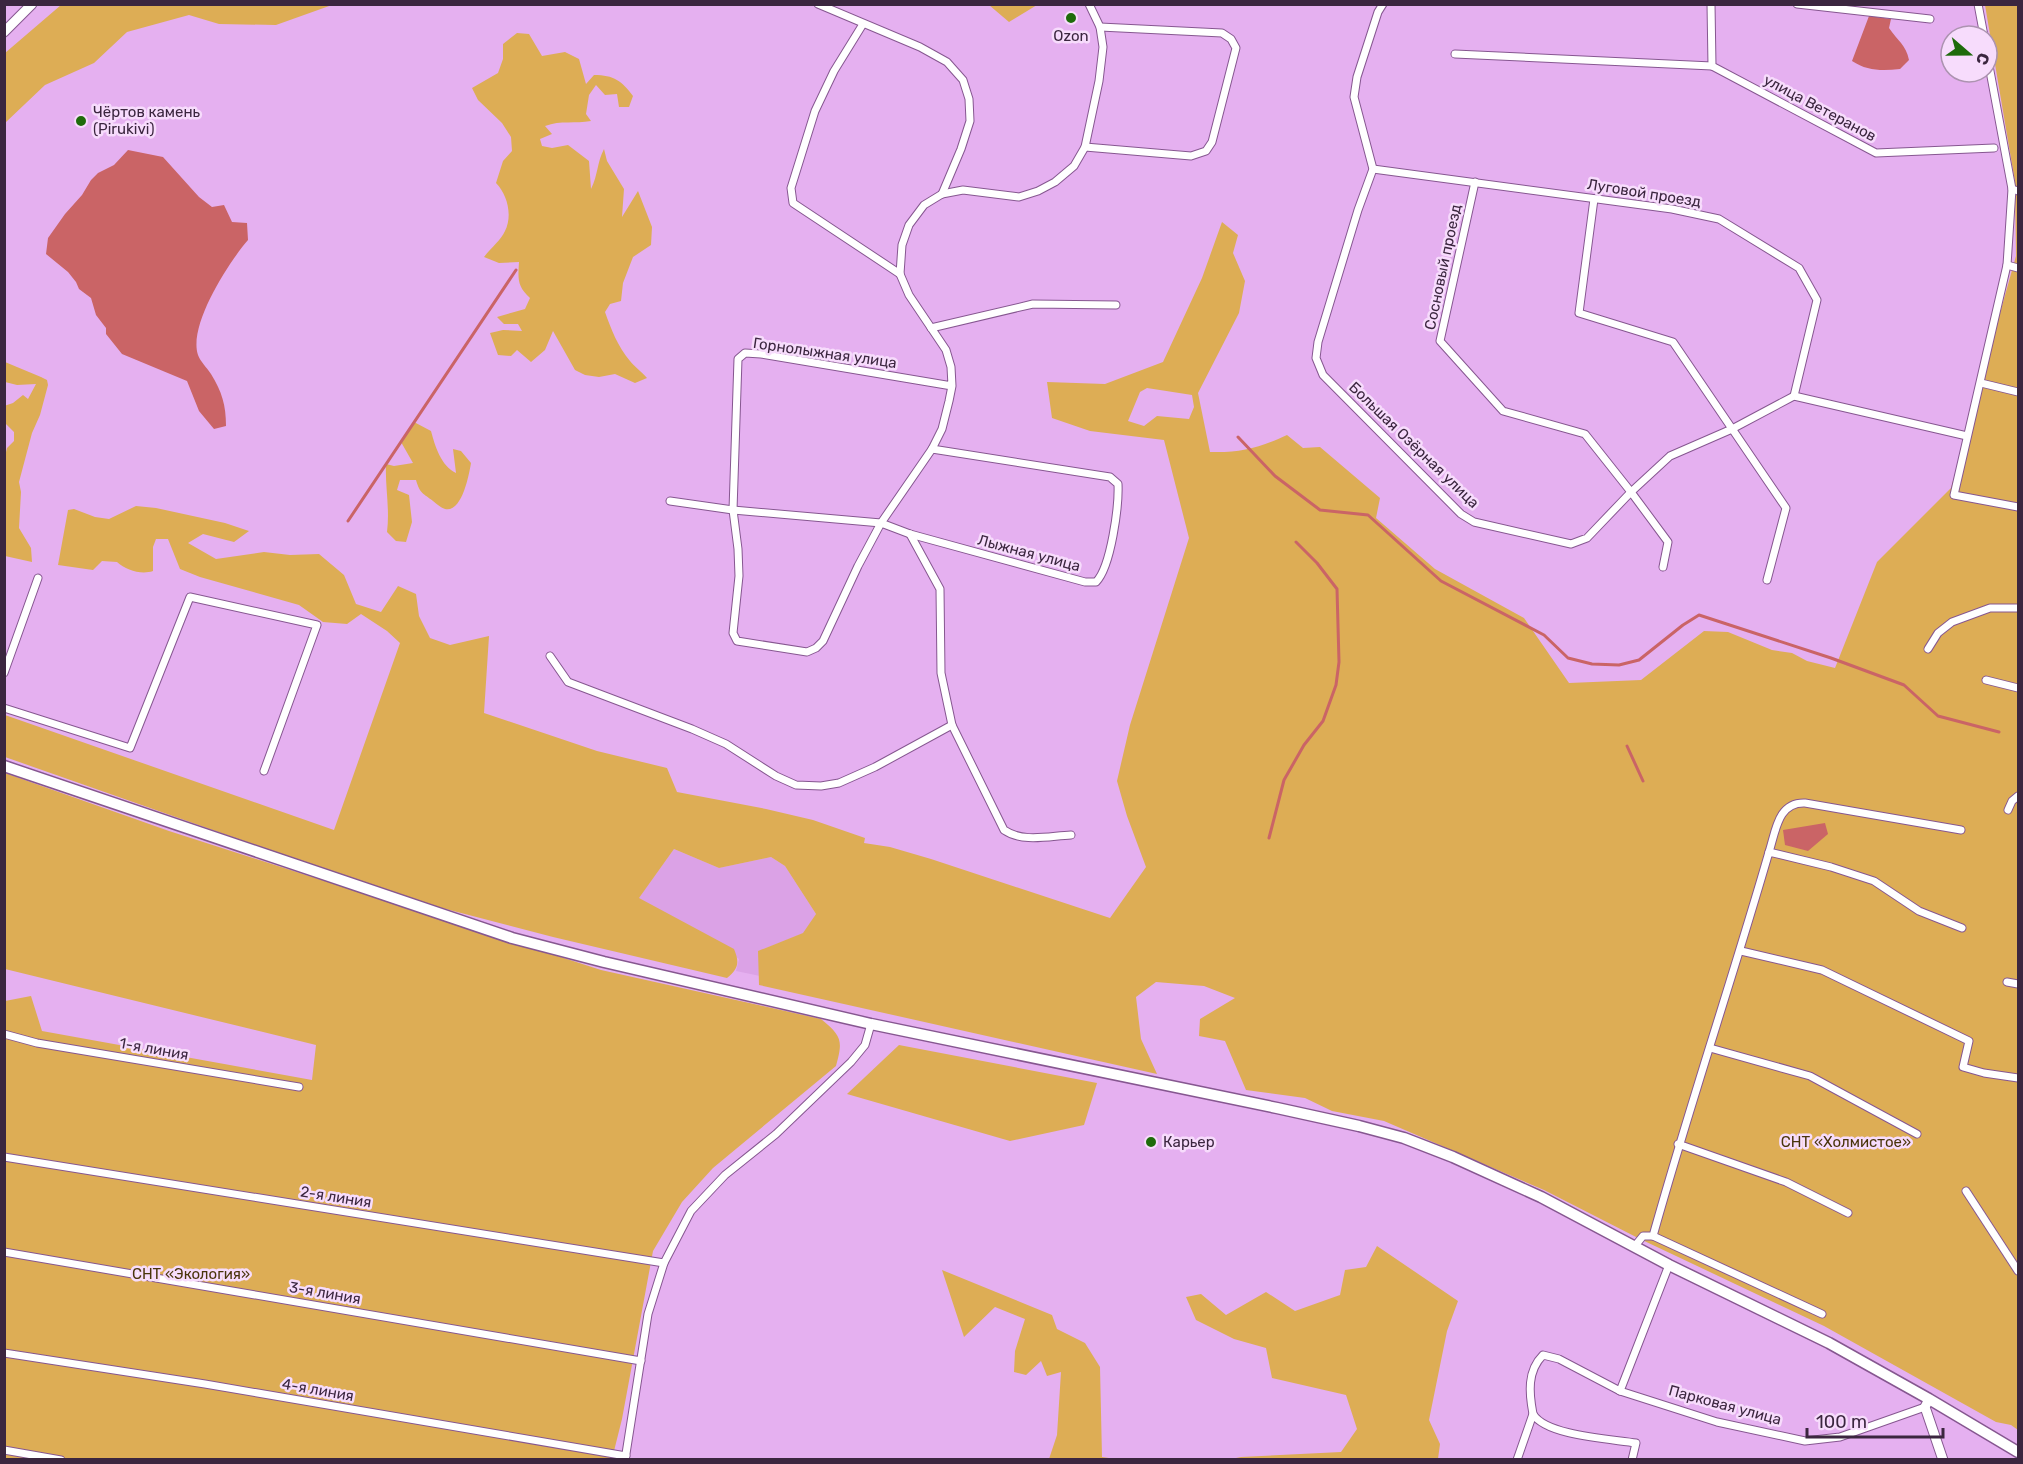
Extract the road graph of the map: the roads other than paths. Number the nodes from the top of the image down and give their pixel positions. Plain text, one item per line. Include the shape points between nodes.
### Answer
1 (32, 4) edge
2 (818, 4) edge
3 (1089, 4) edge
4 (1383, 4) edge
5 (1711, 4) edge
6 (1797, 4) edge
7 (1978, 4) edge
8 (1930, 19) dead end
9 (863, 24) junction
10 (1981, 24) edge
11 (1100, 27) junction
12 (4, 32) edge
13 (1455, 54) dead end
14 (1712, 66) junction
15 (1993, 84) edge
16 (1085, 147) junction
17 (1994, 148) dead end
18 (1373, 169) junction
19 (1475, 182) junction
20 (2015, 190) edge
21 (942, 194) junction
22 (1594, 199) junction
23 (2007, 265) junction
24 (2019, 268) edge
25 (900, 274) junction
26 (1116, 305) dead end
27 (932, 328) junction
28 (1981, 383) junction
29 (952, 386) junction
30 (2019, 392) edge
31 (1794, 396) junction
32 (1732, 429) junction
33 (1967, 436) junction
34 (932, 448) junction
35 (1631, 492) junction
36 (670, 501) dead end
37 (2019, 507) edge
38 (733, 510) junction
39 (881, 523) junction
40 (910, 534) junction
41 (1663, 567) dead end
42 (38, 578) dead end
43 (1767, 580) dead end
44 (2019, 608) edge
45 (1928, 649) dead end
46 (550, 656) dead end
47 (4, 673) edge
48 (1986, 680) dead end
49 (2019, 688) edge
50 (4, 708) edge
51 (952, 724) junction
52 (4, 766) edge
53 (264, 771) dead end
54 (2019, 796) edge
55 (2008, 810) dead end
56 (1961, 830) dead end
57 (1071, 835) dead end
58 (1769, 852) junction
59 (1962, 928) dead end
60 (1740, 951) junction
61 (2007, 982) dead end
62 (2019, 984) edge
63 (871, 1024) junction
64 (4, 1034) edge
65 (1710, 1048) junction
66 (2019, 1078) edge
67 (299, 1087) dead end
68 (1917, 1134) dead end
69 (1678, 1144) junction
70 (4, 1157) edge
71 (1966, 1191) dead end
72 (1848, 1213) dead end
73 (1653, 1236) junction
74 (1634, 1247) junction
75 (4, 1252) edge
76 (664, 1263) junction
77 (1669, 1265) junction
78 (2019, 1271) edge
79 (1822, 1314) dead end
80 (4, 1353) edge
81 (641, 1361) junction
82 (1620, 1391) junction
83 (1927, 1403) junction
84 (1533, 1414) junction
85 (4, 1450) edge
86 (2019, 1452) edge
87 (626, 1458) edge
88 (61, 1460) edge
89 (1516, 1460) edge
90 (1632, 1460) edge
91 (1943, 1460) edge

1 - 12 street
2 - 9 street
3 - 11 street
4 - 18 street via 1357,77 1354,97
5 - 14 street
6 - 8 street
7 - 10 street
9 - 21 street via 947,62 963,80 970,121
9 - 25 street via 814,111 791,188 793,203
11 - 16 street via 1103,47 1099,81
11 - 16 street via 1222,33 1236,48 1212,142 1206,151 1191,156
13 - 14 street, улица Ветеранов
14 - 17 street, улица Ветеранов via 1876,153
15 - 20 street
16 - 21 street via 1074,166 1038,191 1019,197 963,189
18 - 19 street, Луговой проезд
18 - 35 street, Большая Озёрная улица via 1318,342 1316,358 1323,375 1461,514 1474,522 1571,544 1587,538
19 - 22 street, Луговой проезд
19 - 35 street, Сосновый проезд via 1440,341 1503,411 1585,434
20 - 23 street
21 - 25 street via 924,205 909,225 902,245
22 - 31 street, Луговой проезд via 1719,219 1799,268 1817,300
22 - 32 street via 1579,313 1673,342
23 - 24 street
23 - 28 street
25 - 27 street
26 - 27 street via 1033,304
27 - 29 street via 946,350
28 - 30 street
28 - 33 street
29 - 34 street via 942,429
29 - 38 street, Горнолыжная улица via 746,353 738,359
31 - 32 street, Большая Озёрная улица
31 - 33 street
32 - 35 street, Большая Озёрная улица via 1670,456
32 - 43 street via 1786,508
33 - 37 street via 1954,495
34 - 39 street
34 - 40 street, Лыжная улица via 1110,477 1118,484 1119,498 1102,576 1096,582 1085,582
35 - 41 street, Сосновый проезд via 1668,542
36 - 38 street
38 - 39 street
38 - 39 street, Горнолыжная улица via 739,576 733,633 745,643 807,651 823,641
39 - 40 street, Лыжная улица
40 - 51 street via 940,589 941,673
42 - 47 street
44 - 45 street via 1990,608 1952,622 1938,633
46 - 51 street via 568,682 726,744 796,784 839,783
48 - 49 street
50 - 53 street via 130,748 190,597 317,624
51 - 57 street via 1004,831 1026,838
52 - 63 main road via 512,938
54 - 55 street
56 - 58 street via 1793,802 1780,817
58 - 59 street via 1874,881 1919,911
58 - 60 street
60 - 65 street
60 - 66 street via 1822,970 1969,1041 1963,1067
61 - 62 street
63 - 74 main road via 1404,1138 1540,1197
63 - 76 street via 865,1045 851,1062 776,1134 725,1175 692,1211
64 - 67 street, 1-я линия via 37,1043
65 - 68 street via 1810,1076
65 - 69 street
69 - 72 street via 1786,1182
69 - 73 street
70 - 76 street, 2-я линия
71 - 78 street
73 - 74 street via 1643,1236
73 - 79 street
74 - 77 main road
75 - 81 street, 3-я линия
76 - 81 street via 648,1314
77 - 82 street
77 - 83 main road via 1829,1342
80 - 87 street, 4-я линия
81 - 87 street
82 - 83 street, Парковая улица via 1717,1422 1805,1441 1840,1437
82 - 84 street, Парковая улица via 1559,1359 1543,1355 1534,1364 1529,1392
83 - 86 main road
83 - 91 street
84 - 89 street
84 - 90 street via 1536,1420 1560,1430 1636,1443
85 - 88 street

